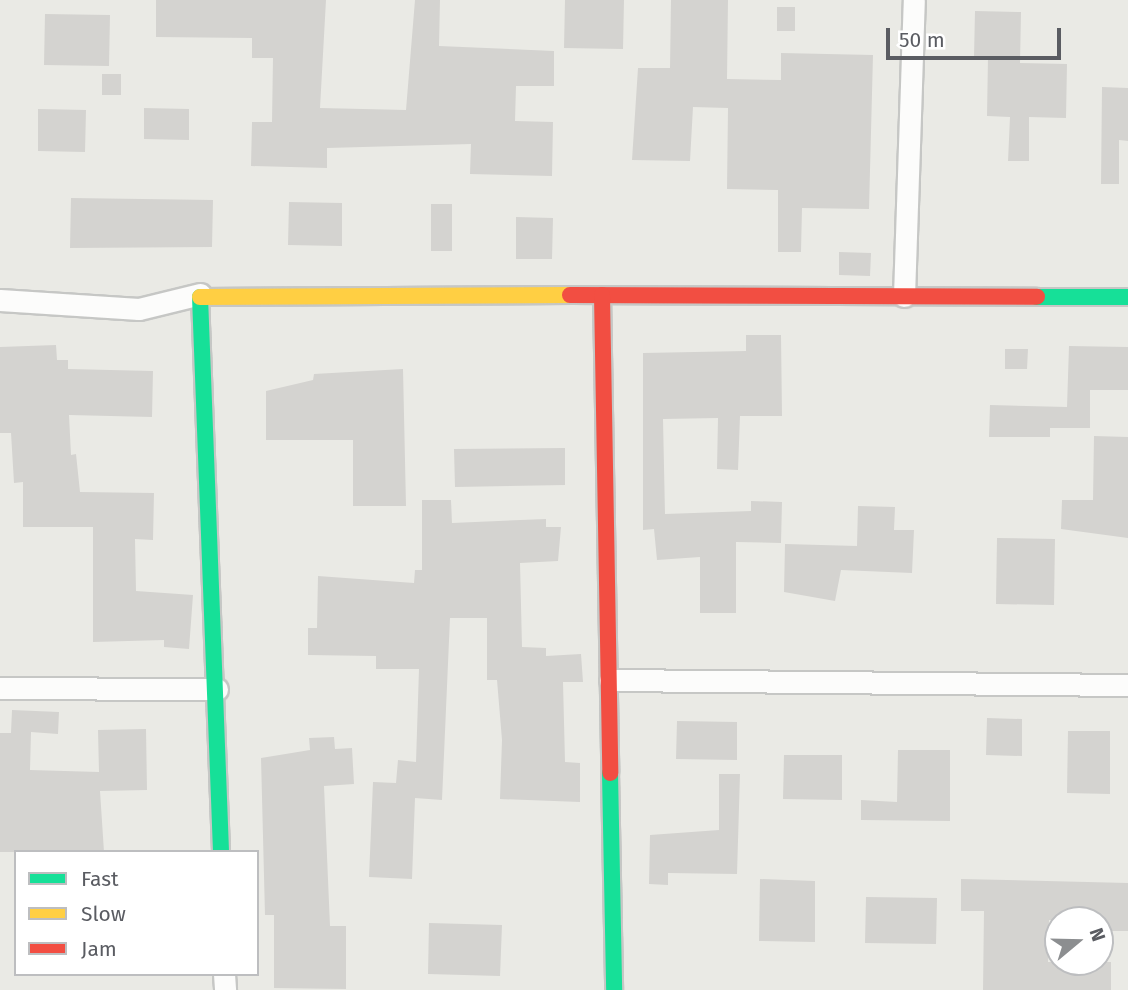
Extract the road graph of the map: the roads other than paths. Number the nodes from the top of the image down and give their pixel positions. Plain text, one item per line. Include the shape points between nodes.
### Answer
1 (914, 0) edge
2 (200, 294) junction
3 (602, 295) junction
4 (904, 296) junction
5 (1128, 298) edge
6 (0, 300) edge
7 (610, 680) junction
8 (1128, 685) edge
9 (0, 688) edge
10 (217, 689) junction
11 (221, 850) edge
12 (614, 990) edge

1 - 4 street
2 - 3 street
2 - 6 street via 139,309
2 - 10 street
3 - 4 street
3 - 7 street
4 - 5 street
7 - 8 street
7 - 12 street
9 - 10 street
10 - 11 street

